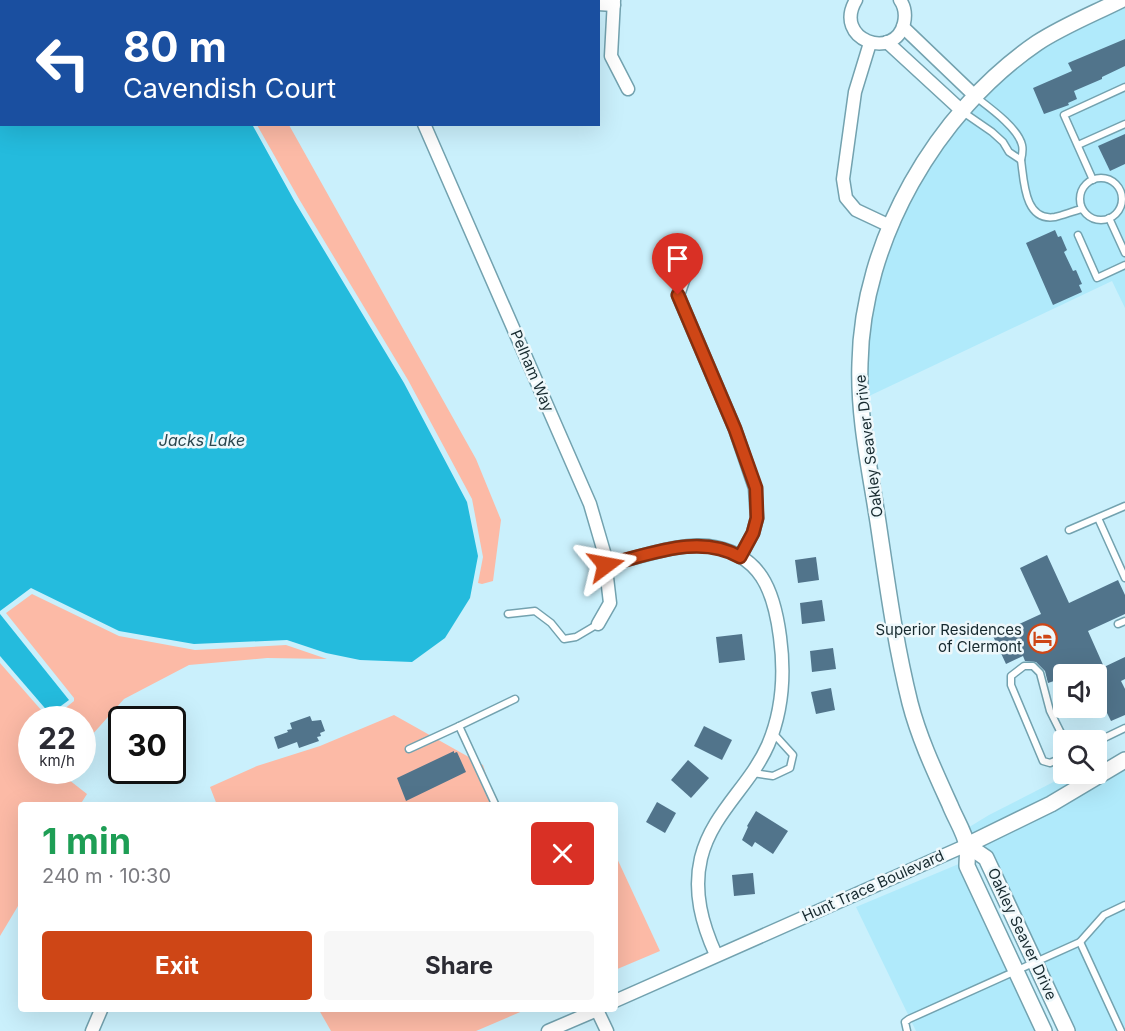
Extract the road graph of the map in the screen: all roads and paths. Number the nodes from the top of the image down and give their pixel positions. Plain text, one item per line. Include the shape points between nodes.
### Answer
1 (856, 0) edge
2 (1121, 0) edge
3 (904, 1) edge
4 (614, 2) edge
5 (903, 27) junction
6 (870, 42) junction
7 (887, 42) junction
8 (933, 56) junction
9 (918, 71) junction
10 (1125, 87) edge
11 (628, 89) dead end
12 (976, 97) junction
13 (962, 111) junction
14 (1125, 124) edge
15 (425, 126) edge
16 (1078, 145) junction
17 (1021, 160) junction
18 (1093, 180) junction
19 (1122, 188) edge
20 (1082, 209) junction
21 (1109, 218) junction
22 (890, 226) junction
23 (1078, 235) dead end
24 (1125, 253) edge
25 (688, 266) dead end
26 (1125, 266) edge
27 (1125, 506) edge
28 (1098, 518) junction
29 (1069, 530) dead end
30 (740, 557) junction
31 (606, 565) junction
32 (1125, 578) edge
33 (508, 614) dead end
34 (1125, 621) edge
35 (598, 624) joint
36 (1118, 624) dead end
37 (515, 699) dead end
38 (459, 726) junction
39 (1125, 728) edge
40 (1060, 730) edge
41 (772, 733) junction
42 (1107, 737) edge
43 (409, 749) dead end
44 (1125, 760) edge
45 (1053, 762) edge
46 (753, 772) junction
47 (494, 802) edge
48 (967, 845) junction
49 (1125, 905) edge
50 (1080, 942) junction
51 (716, 955) junction
52 (1035, 962) junction
53 (1016, 971) junction
54 (618, 1000) edge
55 (100, 1012) edge
56 (592, 1012) edge
57 (598, 1012) edge
58 (92, 1031) edge
59 (548, 1031) edge
60 (607, 1031) edge
61 (907, 1031) edge
62 (1044, 1031) edge
63 (1067, 1031) edge
64 (1121, 1031) edge

1 - 6 street via 850,15 852,24 862,39
2 - 12 street, Oakley Seaver Drive via 1035,44
3 - 5 street
4 - 11 street via 611,56
5 - 7 street
5 - 8 street
6 - 7 street
6 - 22 street via 855,92 843,179 846,198 856,210
7 - 9 street
8 - 9 street
8 - 12 street
9 - 13 street
10 - 16 lane via 1064,115
12 - 13 street, Oakley Seaver Drive
12 - 17 lane via 1016,134 1022,145
13 - 17 lane via 992,132
13 - 22 street, Oakley Seaver Drive via 927,157
14 - 16 lane
15 - 31 street, Pelham Way via 590,504
16 - 18 lane
17 - 20 lane via 1030,207 1053,218
18 - 19 lane via 1107,179
18 - 20 lane via 1081,192
19 - 21 lane via 1120,206
20 - 21 lane via 1090,217
21 - 24 lane
22 - 48 street, Oakley Seaver Drive via 862,326 860,389 866,443 897,647 911,705 924,747
23 - 26 lane via 1097,278
25 - 30 street via 678,295 756,488 757,518
27 - 28 lane
28 - 29 lane
28 - 32 lane
30 - 31 street via 719,548 689,545
30 - 41 street via 762,576 777,612 783,681
31 - 35 street, Pelham Way via 609,603
33 - 35 lane via 535,611 564,639 576,637
34 - 36 lane
37 - 38 lane
38 - 43 lane
38 - 47 lane
39 - 42 lane
40 - 45 lane via 1038,670 1033,666 1018,669 1011,676 1011,686 1043,761
41 - 46 street
41 - 46 lane via 793,755 789,768 773,776
44 - 48 street, Hunt Trace Boulevard via 1052,804
46 - 51 street via 723,809 701,859 700,906
48 - 51 street, Hunt Trace Boulevard
48 - 52 street, Oakley Seaver Drive via 986,858
48 - 53 street, Oakley Seaver Drive via 967,866
49 - 50 lane via 1104,915
50 - 52 lane
50 - 64 lane
51 - 54 street, Hunt Trace Boulevard
52 - 53 lane
52 - 63 street, Oakley Seaver Drive
53 - 61 lane via 909,1019 905,1022
53 - 62 street, Oakley Seaver Drive
55 - 58 street
56 - 59 street
57 - 60 street

